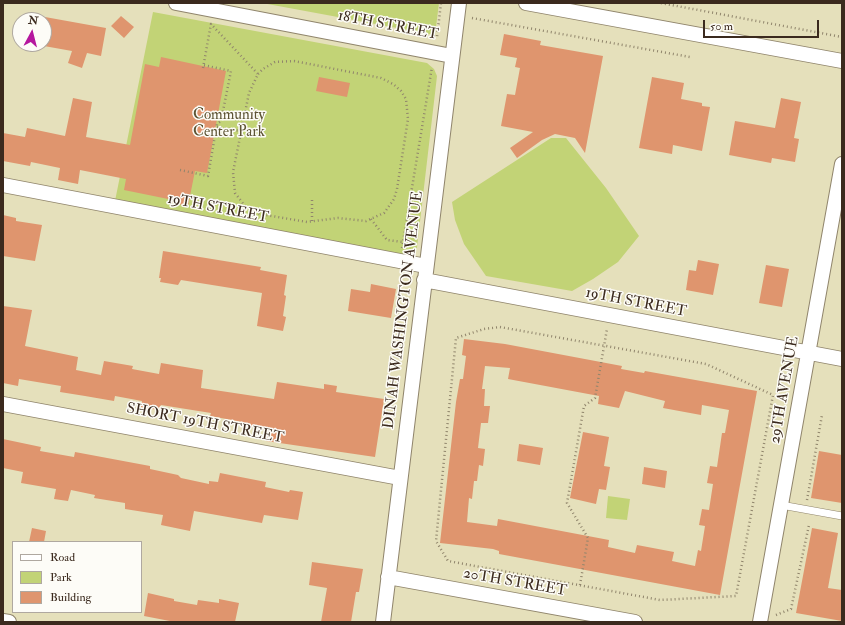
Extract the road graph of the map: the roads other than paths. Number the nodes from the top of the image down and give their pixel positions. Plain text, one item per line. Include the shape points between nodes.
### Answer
1 (176, 3) edge
2 (526, 3) edge
3 (458, 9) edge
4 (452, 56) junction
5 (842, 61) edge
6 (842, 164) edge
7 (3, 185) edge
8 (837, 215) edge
9 (426, 266) junction
10 (424, 280) junction
11 (809, 353) junction
12 (842, 359) edge
13 (3, 404) edge
14 (400, 478) junction
15 (781, 505) junction
16 (842, 516) edge
17 (388, 577) junction
18 (3, 621) edge
19 (760, 621) edge
20 (9, 622) edge
21 (383, 622) edge
22 (635, 622) edge

1 - 4 street, 18TH STREET
2 - 5 street
3 - 4 street, DINAH WASHINGTON AVENUE
4 - 9 street, DINAH WASHINGTON AVENUE
6 - 8 street, 29TH AVENUE
7 - 9 street, 19TH STREET
8 - 11 street, 29TH AVENUE
9 - 10 street, DINAH WASHINGTON AVENUE
10 - 11 street, 19TH STREET
10 - 14 street, DINAH WASHINGTON AVENUE
11 - 12 street, 19TH STREET
11 - 15 street, 29TH AVENUE
13 - 14 street, SHORT 19TH STREET
14 - 17 street, DINAH WASHINGTON AVENUE
15 - 16 lane
15 - 19 street, 29TH AVENUE
17 - 21 street, DINAH WASHINGTON AVENUE
17 - 22 street, 20TH STREET
18 - 20 street

